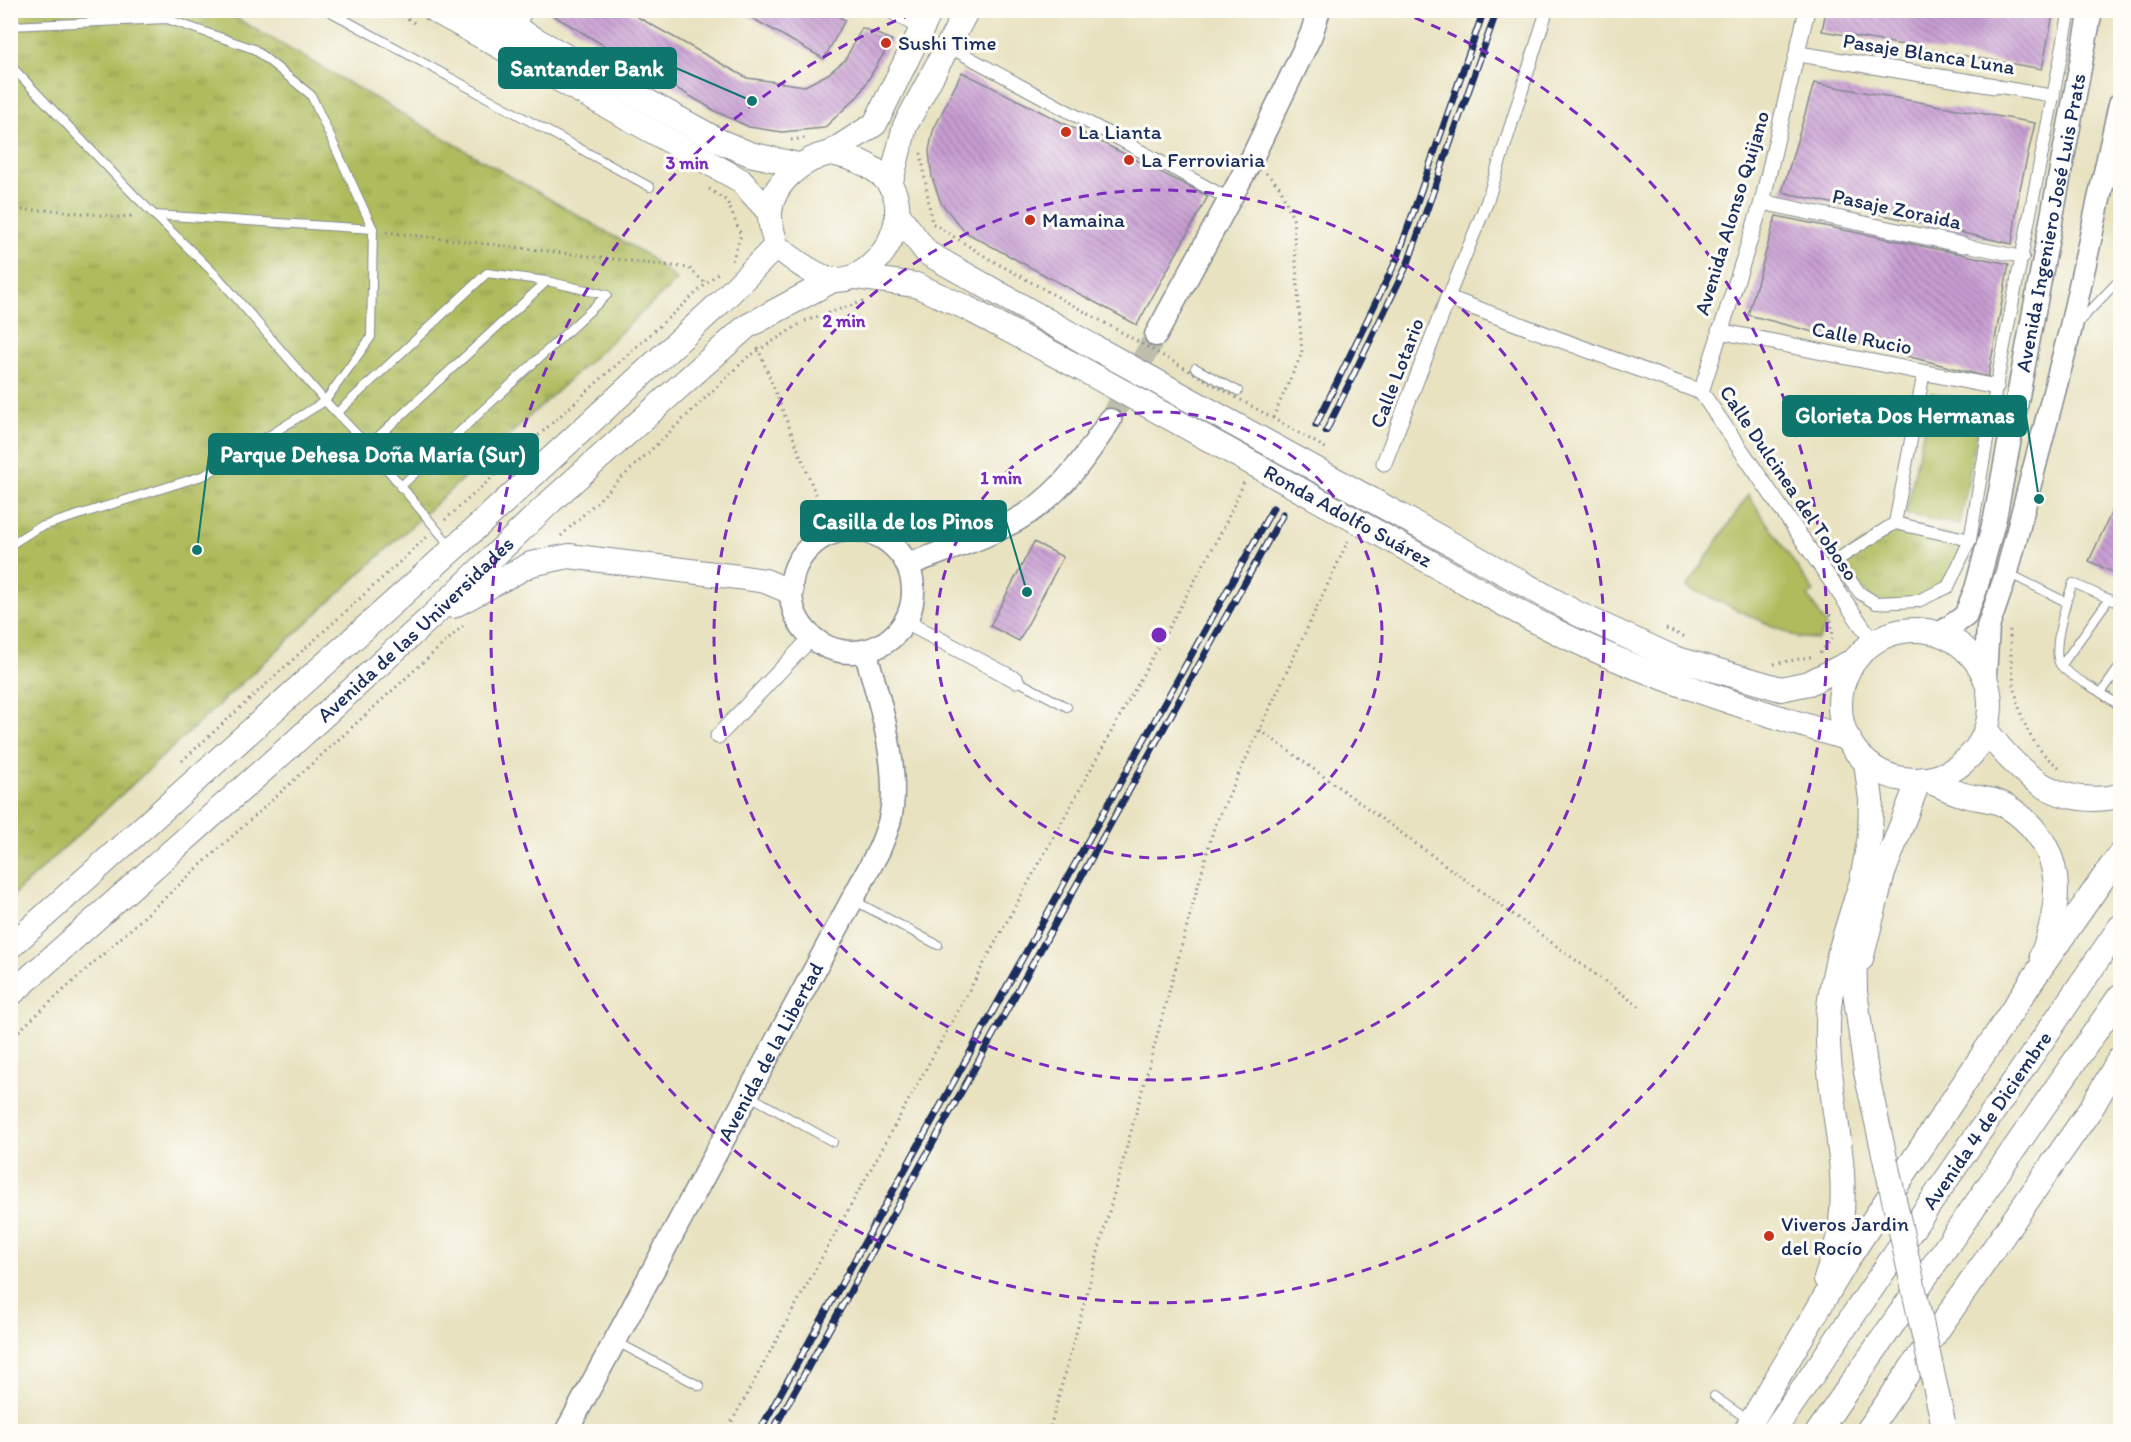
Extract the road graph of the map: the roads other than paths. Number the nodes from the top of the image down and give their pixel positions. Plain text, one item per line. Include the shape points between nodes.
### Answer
1 (327, 10) edge
2 (434, 10) edge
3 (482, 10) edge
4 (890, 10) edge
5 (967, 10) edge
6 (1319, 10) edge
7 (1547, 10) edge
8 (1807, 10) edge
9 (2070, 10) edge
10 (2091, 10) edge
11 (926, 19) edge
12 (522, 20) edge
13 (10, 26) edge
14 (948, 46) junction
15 (1799, 54) junction
16 (10, 65) edge
17 (1995, 86) joint
18 (2054, 96) junction
19 (2121, 104) edge
20 (822, 145) junction
21 (798, 165) junction
22 (890, 185) junction
23 (650, 187) dead end
24 (1229, 199) junction
25 (1762, 202) junction
26 (770, 213) junction
27 (897, 213) junction
28 (155, 215) junction
29 (373, 229) junction
30 (1963, 245) joint
31 (776, 246) junction
32 (2023, 257) junction
33 (856, 277) junction
34 (2121, 279) edge
35 (833, 280) junction
36 (547, 281) junction
37 (1448, 298) junction
38 (1719, 331) junction
39 (2070, 331) junction
40 (1156, 336) tunnel mouth
41 (1195, 368) dead end
42 (1924, 372) junction
43 (1996, 387) junction
44 (1238, 391) dead end
45 (1701, 392) junction
46 (325, 401) junction
47 (337, 413) junction
48 (1110, 420) tunnel mouth
49 (368, 446) junction
50 (1384, 463) dead end
51 (400, 487) junction
52 (1894, 523) junction
53 (1970, 540) junction
54 (10, 545) edge
55 (453, 549) junction
56 (908, 565) junction
57 (2007, 572) junction
58 (791, 592) junction
59 (2109, 599) junction
60 (2066, 602) junction
61 (2121, 604) edge
62 (432, 616) junction
63 (906, 622) junction
64 (1940, 634) junction
65 (812, 637) junction
66 (1874, 642) junction
67 (865, 651) junction
68 (1855, 660) junction
69 (2061, 666) junction
70 (2121, 666) edge
71 (1985, 675) junction
72 (1016, 680) joint
73 (2101, 693) junction
74 (2121, 706) edge
75 (1067, 707) dead end
76 (1986, 730) junction
77 (718, 736) dead end
78 (1849, 739) junction
79 (1866, 762) junction
80 (1922, 779) junction
81 (2121, 796) edge
82 (2121, 854) edge
83 (1860, 886) junction
84 (854, 900) junction
85 (2121, 927) edge
86 (938, 945) dead end
87 (10, 947) edge
88 (2033, 979) junction
89 (1855, 991) junction
90 (10, 995) edge
91 (2121, 996) edge
92 (2121, 1058) edge
93 (747, 1095) junction
94 (832, 1142) dead end
95 (1802, 1337) junction
96 (615, 1340) junction
97 (700, 1386) dead end
98 (1714, 1396) dead end
99 (1945, 1427) edge
100 (1756, 1428) edge
101 (566, 1431) edge
102 (1818, 1431) edge
103 (1867, 1431) edge

1 - 23 lane
2 - 26 main road via 740,180
3 - 12 main road
4 - 11 street
5 - 14 main road
6 - 24 main road via 1311,35
7 - 37 street via 1487,202
8 - 15 street, Avenida Alonso Quijano
9 - 18 street, Avenida Ingeniero José Luis Prats
10 - 64 main road, Avenida Ingeniero José Luis Prats via 1995,518 1965,616
11 - 20 main road via 874,124
12 - 21 main road via 718,141 750,154
13 - 29 lane via 167,19 254,49 311,95
14 - 22 main road via 902,135
14 - 24 street
15 - 17 street, Pasaje Blanca Luna
15 - 25 street, Avenida Alonso Quijano
16 - 28 lane
17 - 18 street, Pasaje Blanca Luna
18 - 32 street, Avenida Ingeniero José Luis Prats
19 - 39 main road, Avenida Ingeniero José Luis Prats
20 - 21 main road via 813,157
20 - 22 main road via 867,165
21 - 26 main road via 777,191
22 - 27 main road
24 - 40 main road
25 - 30 street, Pasaje Zoraida
25 - 38 street, Avenida Alonso Quijano
26 - 31 main road
27 - 33 main road via 891,240 872,265
27 - 68 main road, Ronda Adolfo Suárez, bridge via 927,253 1578,614 1674,658 1781,689 1809,684
28 - 29 lane
28 - 46 lane via 218,277
29 - 46 lane via 371,337
30 - 32 street, Pasaje Zoraida
31 - 35 main road via 796,263
31 - 55 main road, Avenida de las Universidades via 722,301
32 - 43 street, Avenida Ingeniero José Luis Prats
33 - 35 main road
33 - 78 main road, Ronda Adolfo Suárez, bridge via 916,285 967,308 1557,632 1663,679
34 - 39 lane
35 - 62 main road, Avenida de las Universidades via 746,327 550,502
36 - 47 lane via 488,273
36 - 49 lane
36 - 51 lane via 607,295
37 - 45 street, Calle Dulcinea del Toboso
37 - 50 street, Calle Lotario
38 - 42 street, Calle Rucio
38 - 45 street, Avenida Alonso Quijano
39 - 57 main road, Avenida Ingeniero José Luis Prats
41 - 44 lane
42 - 43 street, Calle Rucio
42 - 52 street
43 - 53 street, Avenida Ingeniero José Luis Prats
45 - 66 street, Calle Dulcinea del Toboso
46 - 47 lane
46 - 54 lane via 205,475 37,528
47 - 49 lane
48 - 56 main road via 1072,473 1028,514
49 - 51 lane
51 - 55 lane
52 - 53 street
52 - 53 street, Avenida Ingeniero José Luis Prats via 1835,561 1860,593 1876,603 1917,601 1947,587
55 - 87 main road, Avenida de las Universidades
56 - 58 main road via 895,546 876,534 853,529 831,533 814,542 802,556 793,573
56 - 63 main road via 914,584 913,604
57 - 60 lane
57 - 71 main road, Avenida Ingeniero José Luis Prats via 1988,627
58 - 62 main road via 738,577 569,556 522,568
58 - 65 main road via 797,616
59 - 60 lane via 2073,583
59 - 61 lane
59 - 69 lane
60 - 69 lane via 2057,657
62 - 90 main road, Avenida de las Universidades
63 - 67 main road via 881,645
63 - 72 street
64 - 66 main road via 1902,630
64 - 71 main road via 1972,655
65 - 67 main road via 827,647
65 - 77 street
66 - 68 main road
67 - 84 main road, Avenida de la Libertad via 885,730 892,780 890,818
68 - 78 main road via 1842,689 1841,712
69 - 73 lane
70 - 73 lane
71 - 76 main road via 1991,699
72 - 75 lane
73 - 74 lane
76 - 80 main road via 1972,755 1961,764 1949,772
76 - 81 main road via 2007,758 2057,793 2076,800
78 - 79 main road
79 - 80 main road via 1888,775
79 - 83 main road via 1870,836
80 - 88 main road via 2019,813 2048,850 2057,876 2057,900 2050,935
80 - 89 main road via 1882,873
82 - 88 main road
83 - 89 main road via 1853,953
83 - 95 main road via 1841,946 1827,1022 1841,1222 1827,1278
84 - 86 lane
84 - 93 main road, Avenida de la Libertad
85 - 100 main road, Avenida 4 de Diciembre
88 - 95 main road via 1849,1257
89 - 99 main road, bridge via 1866,1072
91 - 102 main road, Avenida 4 de Diciembre
92 - 103 main road via 2092,1107
93 - 94 lane
93 - 96 main road, Avenida de la Libertad
95 - 100 main road
96 - 97 lane
96 - 101 main road, Avenida de la Libertad
98 - 100 lane

